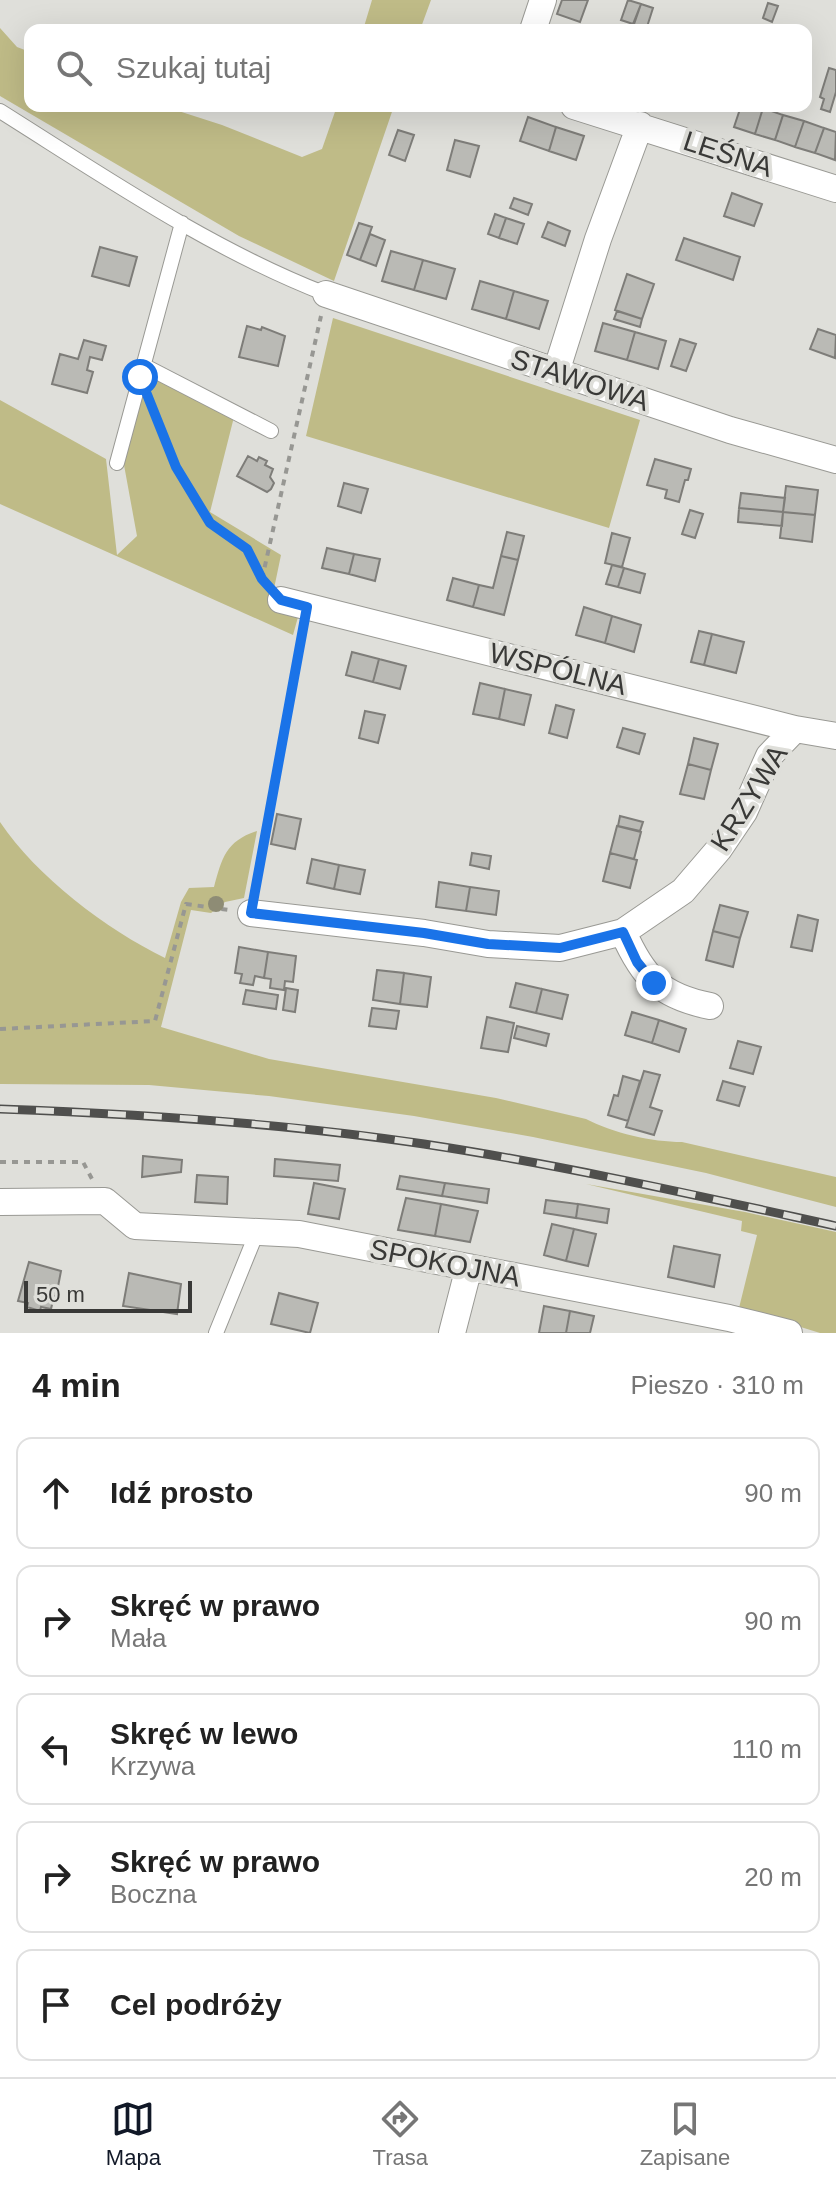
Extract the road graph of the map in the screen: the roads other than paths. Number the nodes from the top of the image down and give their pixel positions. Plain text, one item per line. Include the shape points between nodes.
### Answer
1 (543, 0) edge
2 (535, 24) edge
3 (0, 111) edge
4 (595, 112) edge
5 (640, 125) junction
6 (836, 189) edge
7 (182, 223) junction
8 (326, 294) joint
9 (141, 371) junction
10 (556, 372) junction
11 (271, 431) dead end
12 (836, 460) edge
13 (117, 463) dead end
14 (281, 600) road end
15 (795, 729) junction
16 (836, 736) edge
17 (251, 913) road end
18 (623, 932) junction
19 (710, 1006) dead end
20 (0, 1202) edge
21 (257, 1232) junction
22 (469, 1267) junction
23 (733, 1326) edge
24 (216, 1333) edge
25 (452, 1333) edge
26 (789, 1333) edge

1 - 2 street
3 - 7 lane
4 - 5 street, LEŚNA
5 - 6 street, LEŚNA
5 - 10 street
7 - 8 lane
7 - 9 lane
8 - 10 street, STAWOWA
9 - 11 lane
9 - 13 lane
10 - 12 street, STAWOWA
14 - 15 street, WSPÓLNA
15 - 16 street, WSPÓLNA
15 - 18 street, KRZYWA via 769,756 744,812 710,860 683,891
17 - 18 street, KRZYWA via 488,944 560,948
18 - 19 street via 654,983 676,998
20 - 21 street, SPOKOJNA via 105,1201 135,1226
21 - 22 street, SPOKOJNA via 299,1234
21 - 24 lane
22 - 23 street, SPOKOJNA
22 - 25 street
23 - 26 street, SPOKOJNA

